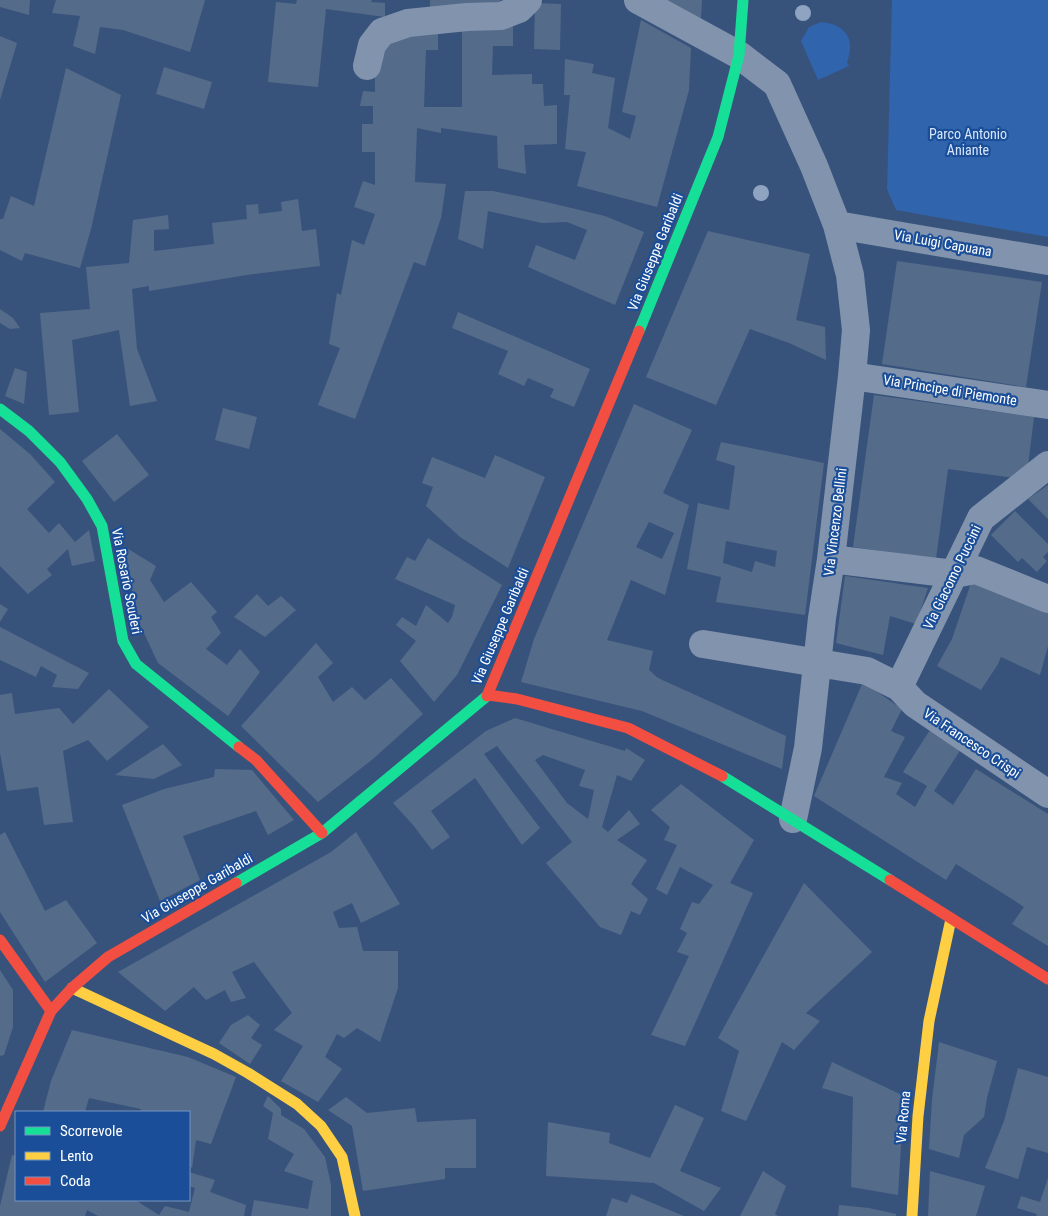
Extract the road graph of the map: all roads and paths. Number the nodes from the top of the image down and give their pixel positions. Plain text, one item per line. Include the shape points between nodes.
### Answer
1 (528, 0) edge
2 (638, 0) edge
3 (743, 0) edge
4 (738, 55) junction
5 (367, 66) dead end
6 (837, 225) junction
7 (1048, 262) edge
8 (852, 376) junction
9 (1048, 405) edge
10 (0, 409) edge
11 (1048, 465) edge
12 (831, 560) junction
13 (954, 574) junction
14 (1048, 599) edge
15 (702, 644) dead end
16 (817, 663) junction
17 (899, 687) junction
18 (488, 695) junction
19 (1048, 794) edge
20 (793, 819) junction
21 (322, 833) junction
22 (951, 919) junction
23 (0, 940) edge
24 (1048, 979) edge
25 (72, 988) junction
26 (50, 1011) junction
27 (0, 1126) edge
28 (355, 1216) edge
29 (912, 1216) edge

1 - 5 street via 501,16 467,16 408,23 382,32 372,45
2 - 4 street, Via Vincenzo Bellini
3 - 4 main road, Via Giuseppe Garibaldi
4 - 6 street, Via Vincenzo Bellini via 777,84
4 - 18 main road, Via Giuseppe Garibaldi via 718,137
6 - 7 street, Via Luigi Capuana
6 - 8 street, Via Vincenzo Bellini via 850,275 856,330
8 - 9 street, Via Principe di Piemonte
8 - 12 street, Via Vincenzo Bellini
10 - 21 main road, Via Rosario Scuderi via 29,431 60,462 102,526 123,641 136,664 256,760
11 - 13 street, Via Giacomo Puccini via 981,518
12 - 13 street
12 - 16 street, Via Vincenzo Bellini
13 - 14 street via 976,570
13 - 17 street, Via Giacomo Puccini
15 - 16 street, Via Francesco Crispi
16 - 17 street, Via Francesco Crispi via 867,671
16 - 20 street, Via Vincenzo Bellini via 808,748
17 - 19 street, Via Francesco Crispi via 915,704
18 - 20 main road via 517,699 628,728 734,782
18 - 21 main road, Via Giuseppe Garibaldi
20 - 22 main road
21 - 25 main road, Via Giuseppe Garibaldi via 108,957
22 - 24 main road
22 - 29 main road, Via Roma via 928,1021
23 - 26 main road
25 - 26 main road, Via Giuseppe Garibaldi
25 - 28 main road via 248,1073 297,1104 321,1126 342,1157
26 - 27 main road, Via Giuseppe Garibaldi

